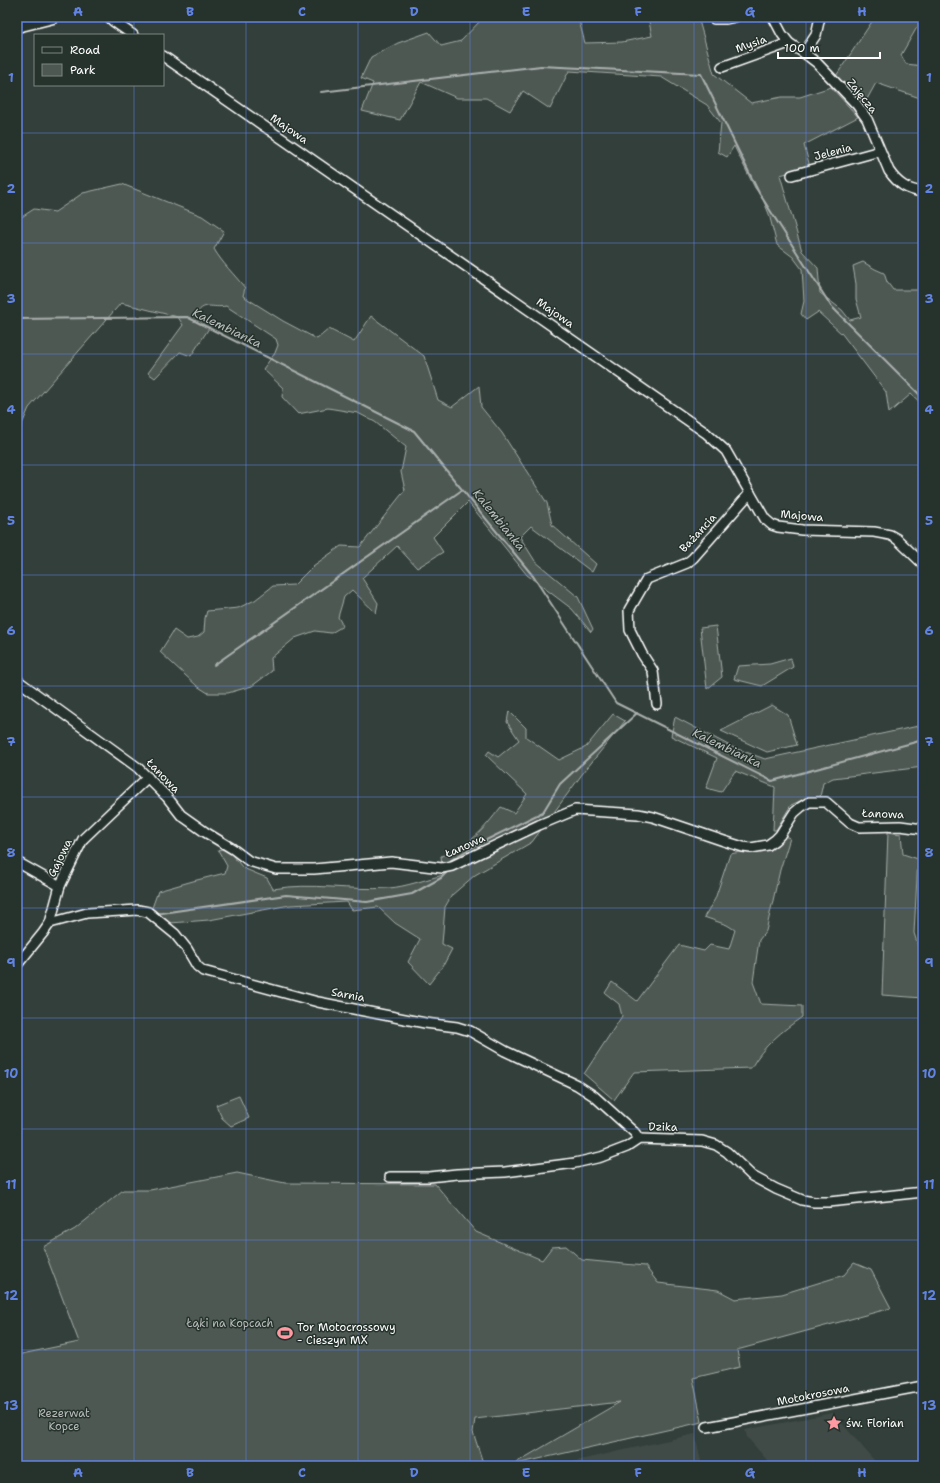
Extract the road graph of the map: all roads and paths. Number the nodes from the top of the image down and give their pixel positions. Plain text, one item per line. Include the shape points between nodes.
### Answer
1 (53, 17) edge
2 (109, 17) edge
3 (735, 17) edge
4 (774, 17) edge
5 (820, 17) edge
6 (714, 20) dead end
7 (17, 26) edge
8 (132, 34) edge
9 (789, 43) junction
10 (804, 53) junction
11 (164, 57) edge
12 (722, 68) dead end
13 (880, 151) junction
14 (792, 175) dead end
15 (923, 192) edge
16 (750, 493) junction
17 (923, 564) edge
18 (17, 680) edge
19 (657, 704) dead end
20 (148, 776) junction
21 (923, 829) edge
22 (17, 862) edge
23 (60, 886) junction
24 (50, 923) junction
25 (17, 965) edge
26 (639, 1139) junction
27 (390, 1177) dead end
28 (923, 1192) edge
29 (923, 1386) edge
30 (707, 1428) dead end

1 - 7 main road
2 - 8 street
3 - 6 street
4 - 9 street, Zajęcza
5 - 10 street via 816,35
9 - 10 street, Zajęcza
9 - 12 street, Mysia
10 - 13 street, Zajęcza via 857,105 867,119
11 - 16 street, Majowa via 706,433 726,451
13 - 14 street, Jelenia
13 - 15 street, Zajęcza via 889,171 897,181 907,189
16 - 17 street, Majowa via 765,519 772,525 802,530 882,533 897,539
16 - 19 street, Bażancia via 693,558 687,563 647,579 629,610 630,630 653,671
18 - 20 street, Łanowa
20 - 21 street, Łanowa via 181,815 249,861 276,869 314,869 391,862 442,868 452,866 575,810 632,813 653,817 751,848 768,845 775,840 794,813 809,802 826,802 858,827 900,826
20 - 23 street, Gajowa via 83,839
22 - 23 street
23 - 24 street, Gajowa
24 - 25 street, Gajowa
24 - 26 street, Sarnia via 87,913 138,910 148,912 175,934 203,971 318,1002 470,1031 505,1051 577,1085 594,1096 635,1132
26 - 27 street, Dzika via 627,1147 601,1157 575,1163 506,1172
26 - 28 street, Dzika via 702,1141 716,1145 752,1176 802,1200 858,1200
29 - 30 street, Motokrosowa

